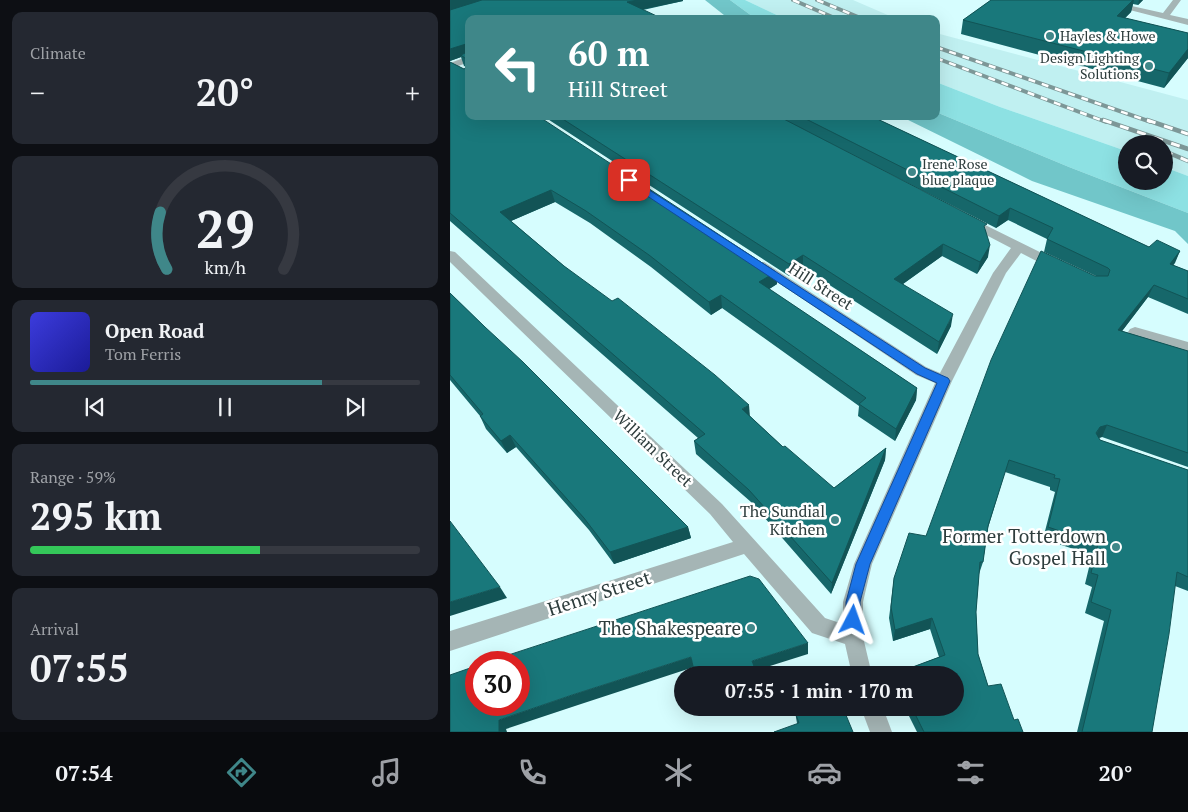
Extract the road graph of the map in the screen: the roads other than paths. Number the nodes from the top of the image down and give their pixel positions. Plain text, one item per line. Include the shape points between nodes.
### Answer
1 (1095, 0) edge
2 (1177, 0) edge
3 (1165, 16) junction
4 (1188, 22) edge
5 (465, 60) edge
6 (452, 65) edge
7 (463, 71) edge
8 (957, 215) edge
9 (1018, 247) junction
10 (450, 255) edge
11 (747, 257) edge
12 (1070, 272) edge
13 (1135, 332) dead end
14 (1188, 347) edge
15 (944, 381) junction
16 (748, 545) junction
17 (853, 637) junction
18 (450, 641) edge
19 (860, 666) edge
20 (875, 716) edge
21 (882, 732) edge

1 - 3 street
2 - 3 street
3 - 4 street
5 - 6 street
6 - 7 street
8 - 9 street
9 - 12 street
9 - 15 street via 1000,273
10 - 16 street, William Street via 716,508
11 - 15 street, Hill Street via 921,371
13 - 14 street
15 - 17 street via 863,564 853,602
16 - 17 street, William Street via 819,626
16 - 18 street, Henry Street
17 - 19 street
20 - 21 street

